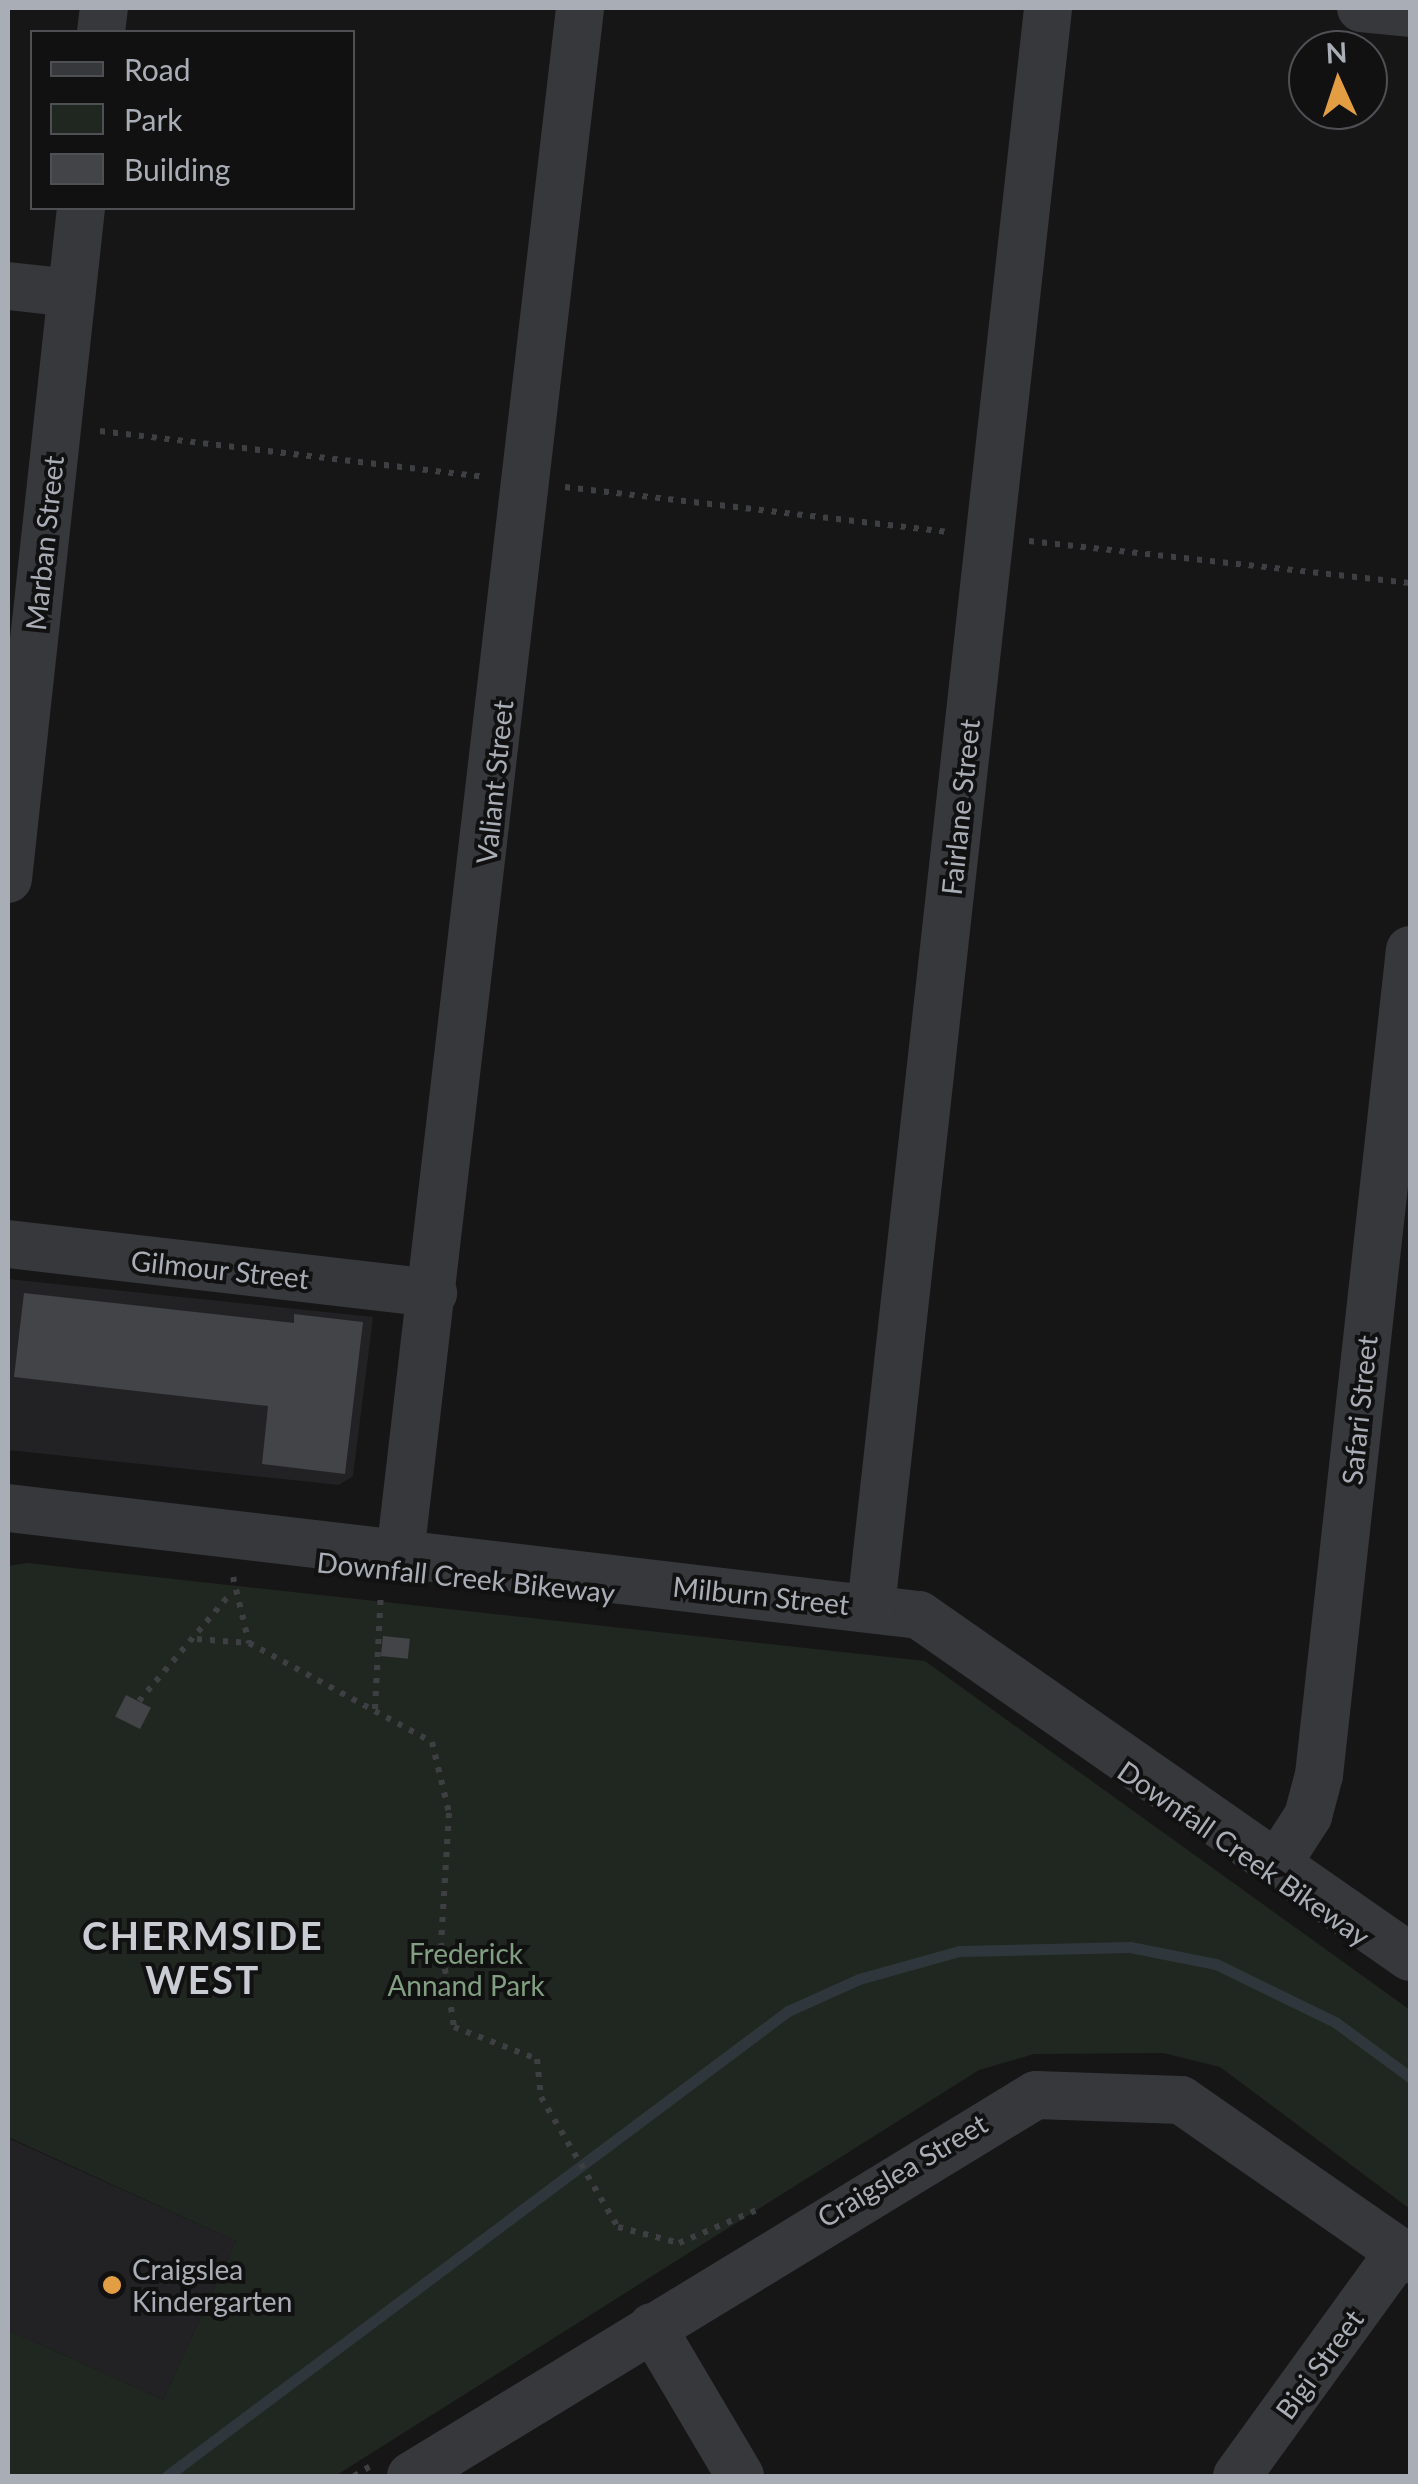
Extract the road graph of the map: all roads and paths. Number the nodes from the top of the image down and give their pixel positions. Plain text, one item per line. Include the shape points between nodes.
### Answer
1 (580, 8) edge
2 (1048, 8) edge
3 (1362, 8) edge
4 (1410, 13) edge
5 (81, 210) edge
6 (8, 286) edge
7 (71, 293) junction
8 (57, 425) junction
9 (506, 480) dead end
10 (550, 486) dead end
11 (966, 534) dead end
12 (1011, 539) dead end
13 (1410, 583) edge
14 (14, 764) edge
15 (8, 879) edge
16 (1410, 950) edge
17 (8, 1244) edge
18 (432, 1293) junction
19 (8, 1508) edge
20 (214, 1572) dead end
21 (233, 1574) junction
22 (251, 1576) dead end
23 (394, 1579) junction
24 (362, 1588) dead end
25 (231, 1592) junction
26 (871, 1607) junction
27 (196, 1639) junction
28 (249, 1642) junction
29 (139, 1702) dead end
30 (374, 1709) junction
31 (1279, 1860) junction
32 (1410, 1958) edge
33 (783, 2242) junction
34 (1405, 2255) edge
35 (652, 2328) junction
36 (411, 2476) edge
37 (740, 2476) edge
38 (1237, 2476) edge

1 - 18 street, Valiant Street
2 - 26 street, Fairlane Street
3 - 4 street
5 - 7 street, Marban Street
6 - 7 street
7 - 8 street, Marban Street
8 - 9 path
8 - 14 street, Marban Street
10 - 11 path
12 - 13 path
14 - 15 street, Marban Street
16 - 31 street, Safari Street via 1319,1775 1308,1816
17 - 18 street, Gilmour Street
18 - 23 street, Valiant Street
19 - 23 street, Milburn Street
20 - 21 path
21 - 22 path
21 - 25 path
23 - 24 path, Downfall Creek Bikeway
23 - 26 street, Milburn Street
23 - 30 path
25 - 27 path
25 - 28 path
26 - 31 street, Milburn Street via 954,1631
27 - 28 path
27 - 29 path
28 - 30 path
30 - 33 path via 432,1742 446,1784 441,1943 454,2027 468,2040 531,2053 541,2098 618,2227 679,2243 760,2209
31 - 32 street, Milburn Street
33 - 34 street, Craigslea Street via 1012,2103 1056,2092 1158,2096 1203,2110
33 - 35 street, Craigslea Street
34 - 38 street, Bigi Street
35 - 36 street, Craigslea Street
35 - 37 street

